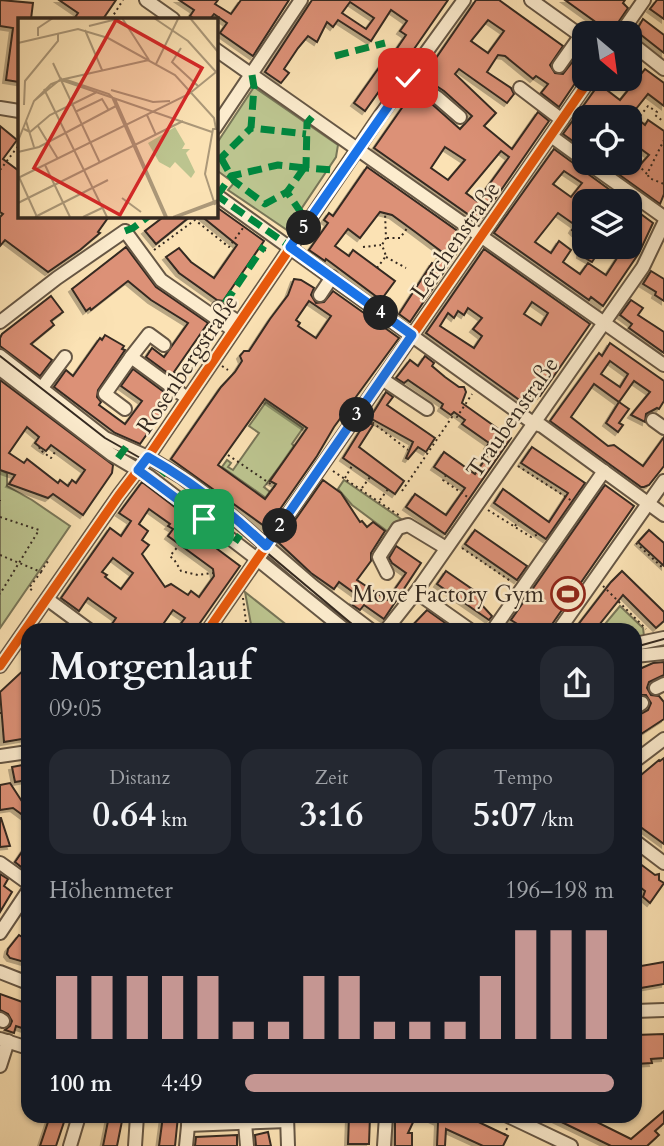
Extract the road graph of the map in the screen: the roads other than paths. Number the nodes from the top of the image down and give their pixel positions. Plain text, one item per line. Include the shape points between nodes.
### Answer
1 (146, 0) edge
2 (301, 0) edge
3 (464, 0) edge
4 (531, 0) edge
5 (644, 0) edge
6 (172, 18) edge
7 (629, 21) edge
8 (572, 29) edge
9 (217, 50) edge
10 (572, 50) edge
11 (642, 52) edge
12 (559, 66) dead end
13 (664, 69) edge
14 (252, 75) junction
15 (408, 78) junction
16 (520, 88) dead end
17 (582, 91) edge
18 (0, 108) edge
19 (18, 111) edge
20 (460, 117) dead end
21 (562, 120) junction
22 (217, 126) edge
23 (551, 136) junction
24 (358, 148) junction
25 (572, 151) edge
26 (606, 175) edge
27 (217, 195) edge
28 (664, 217) edge
29 (664, 223) edge
30 (481, 236) junction
31 (288, 245) junction
32 (332, 277) junction
33 (320, 295) dead end
34 (218, 308) dead end
35 (0, 322) edge
36 (604, 323) junction
37 (235, 326) junction
38 (412, 335) junction
39 (164, 345) dead end
40 (0, 356) edge
41 (65, 357) dead end
42 (131, 357) junction
43 (664, 365) edge
44 (0, 369) edge
45 (382, 379) junction
46 (41, 389) junction
47 (187, 398) junction
48 (125, 409) dead end
49 (427, 409) dead end
50 (533, 423) junction
51 (148, 457) junction
52 (138, 470) junction
53 (604, 471) junction
54 (664, 481) edge
55 (648, 503) junction
56 (664, 515) edge
57 (266, 546) junction
58 (452, 547) junction
59 (257, 559) junction
60 (387, 573) dead end
61 (416, 592) junction
62 (47, 599) junction
63 (30, 623) edge
64 (80, 623) edge
65 (213, 623) edge
66 (336, 623) edge
67 (362, 623) edge
68 (392, 623) edge
69 (460, 623) edge
70 (498, 623) edge
71 (564, 623) edge
72 (21, 636) edge
73 (664, 638) edge
74 (642, 643) edge
75 (664, 653) edge
76 (642, 655) edge
77 (0, 666) edge
78 (664, 739) edge
79 (21, 753) edge
80 (0, 756) edge
81 (642, 756) edge
82 (642, 846) edge
83 (0, 863) edge
84 (664, 863) edge
85 (21, 878) edge
86 (21, 902) edge
87 (0, 933) edge
88 (0, 972) edge
89 (21, 980) edge
90 (664, 1010) edge
91 (642, 1011) edge
92 (4, 1040) edge
93 (21, 1046) edge
94 (0, 1066) edge
95 (77, 1123) edge
96 (137, 1123) edge
97 (188, 1123) edge
98 (245, 1123) edge
99 (287, 1123) edge
100 (386, 1123) edge
101 (513, 1123) edge
102 (70, 1146) edge
103 (135, 1146) edge
104 (186, 1146) edge
105 (247, 1146) edge
106 (288, 1146) edge
107 (384, 1146) edge
108 (571, 1146) edge

1 - 6 street
2 - 14 street
3 - 15 street, Rosenbergstraße
4 - 8 street
5 - 7 street
9 - 14 street
10 - 12 street
11 - 13 street
14 - 22 street via 246,90
14 - 24 street
15 - 20 street
15 - 24 street, Rosenbergstraße
16 - 21 street
17 - 21 street, Lerchenstraße
18 - 19 street
21 - 23 street, Lerchenstraße
23 - 25 street
23 - 30 street, Lerchenstraße
24 - 30 street
24 - 31 street, Rosenbergstraße
26 - 28 street
27 - 31 street via 250,218 268,245
29 - 36 street, Traubenstraße via 643,267
30 - 36 street
30 - 38 street, Lerchenstraße
31 - 32 street
31 - 37 street, Rosenbergstraße
32 - 33 street
32 - 38 street
34 - 37 street
35 - 37 street via 125,231 161,280
36 - 43 street
36 - 50 street, Traubenstraße
37 - 47 street, Rosenbergstraße
38 - 45 street, Lerchenstraße
38 - 50 street
39 - 42 street via 149,334
40 - 46 street
41 - 46 street
42 - 47 street
42 - 48 street via 105,394
44 - 52 street via 48,409
45 - 49 street
45 - 57 street, Lerchenstraße via 323,464 290,500
46 - 51 street via 105,438
47 - 51 street, Rosenbergstraße
50 - 53 street
50 - 58 street, Traubenstraße
51 - 52 street, Rosenbergstraße
51 - 57 street via 219,505
52 - 59 street
52 - 62 street, Rosenbergstraße
53 - 55 street
53 - 70 street
54 - 55 street
55 - 56 street
55 - 71 street
57 - 59 street, Lerchenstraße
57 - 67 street
58 - 60 street via 408,525 398,528 379,557
58 - 61 street, Traubenstraße
59 - 65 street, Lerchenstraße
59 - 66 street
61 - 68 street, Traubenstraße
61 - 69 street
62 - 63 street, Rosenbergstraße
62 - 64 street
72 - 77 street, Rosenbergstraße
73 - 74 street
75 - 76 street
78 - 81 street
79 - 80 street
82 - 84 street
83 - 85 street
86 - 87 street
88 - 89 street
90 - 91 street
92 - 93 street
92 - 94 street
95 - 102 street
96 - 103 street
97 - 104 street
98 - 105 street
99 - 106 street
100 - 107 street
101 - 108 street

